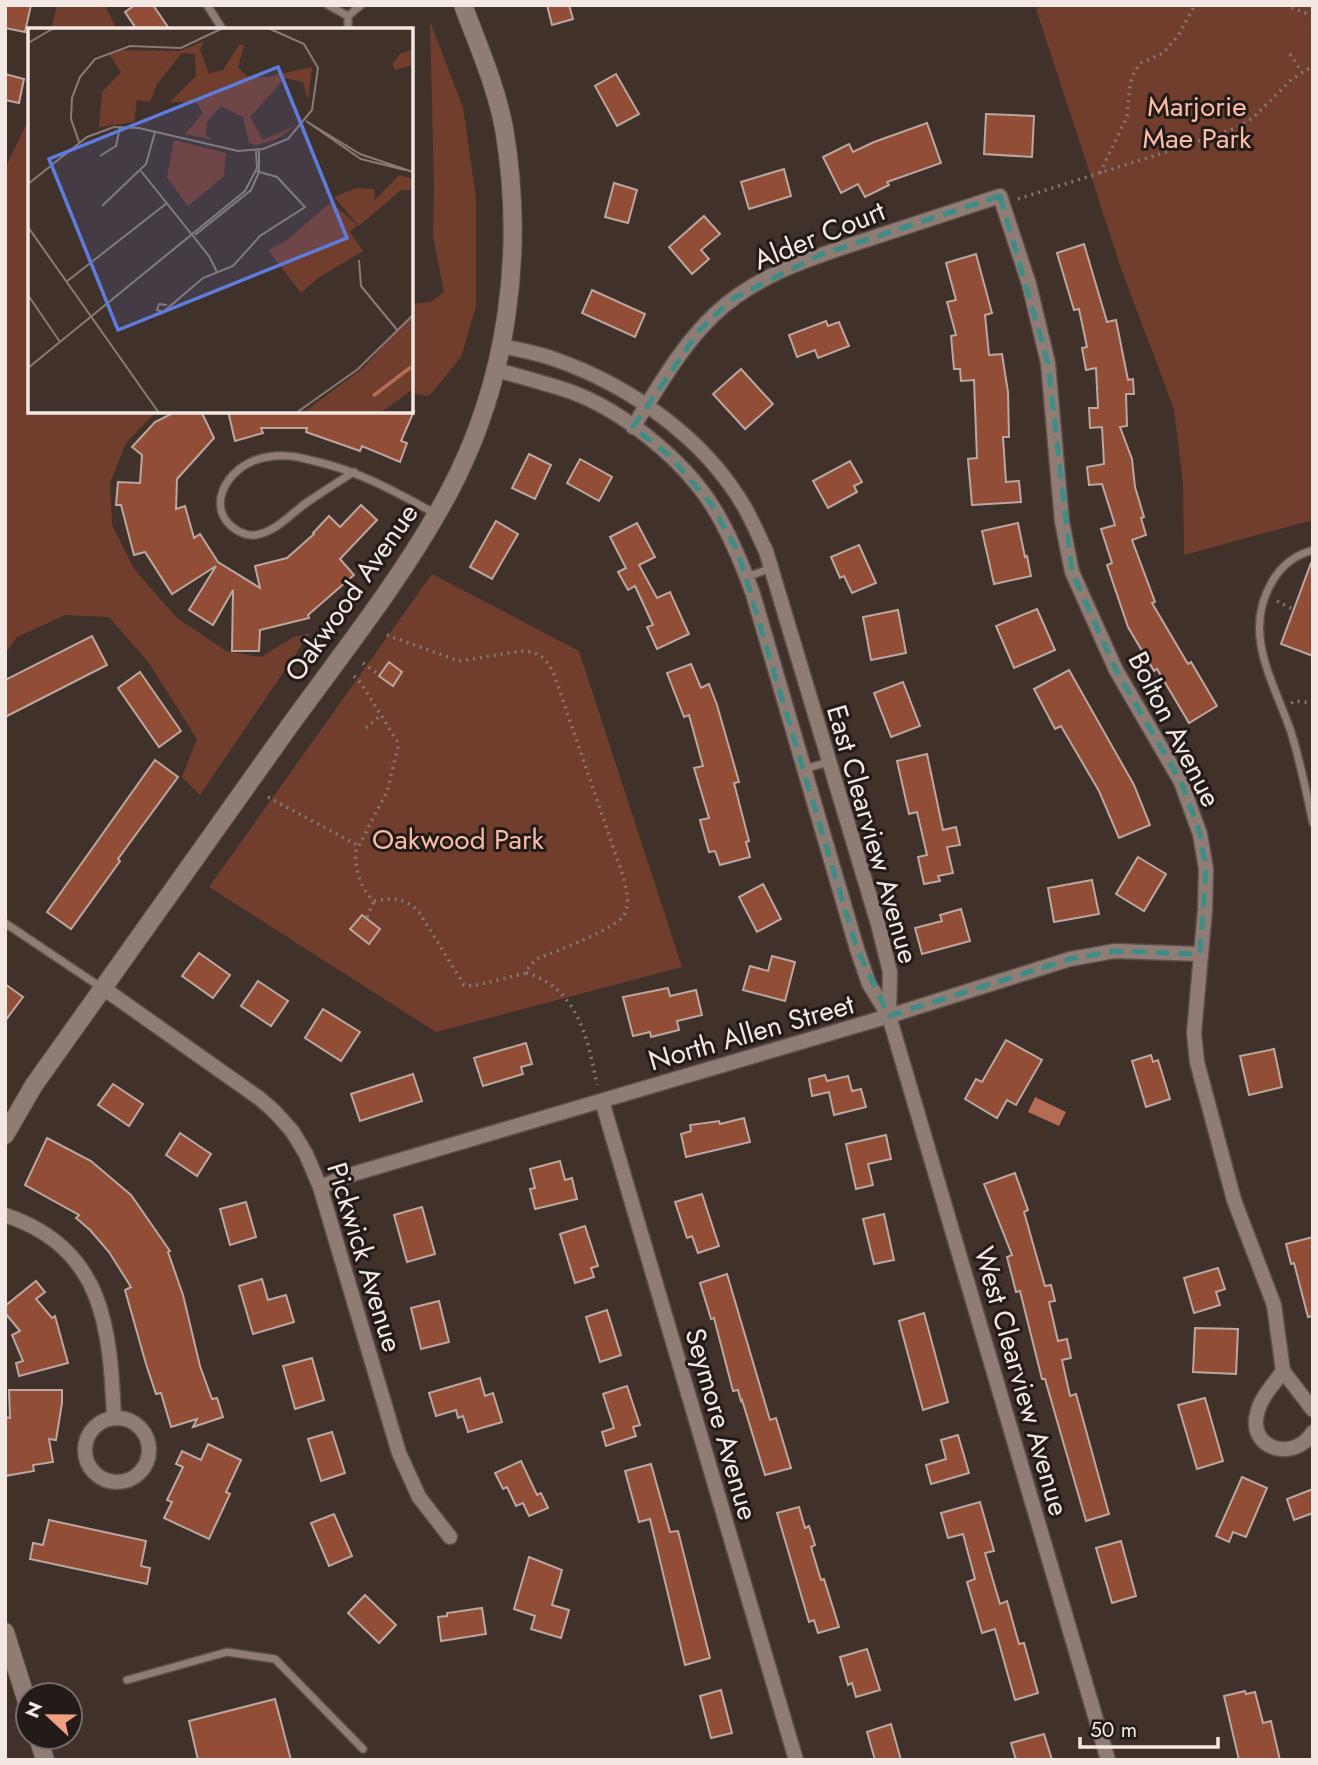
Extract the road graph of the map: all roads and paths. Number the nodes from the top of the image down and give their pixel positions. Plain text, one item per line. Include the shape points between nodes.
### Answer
1 (207, 5) edge
2 (328, 5) edge
3 (360, 5) edge
4 (463, 5) edge
5 (1195, 5) edge
6 (1285, 5) edge
7 (348, 16) junction
8 (1313, 16) edge
9 (221, 28) edge
10 (348, 28) edge
11 (1290, 54) dead end
12 (1313, 66) edge
13 (1302, 72) junction
14 (1100, 173) junction
15 (1006, 199) junction
16 (502, 346) junction
17 (497, 370) junction
18 (646, 406) junction
19 (633, 427) junction
20 (354, 472) junction
21 (437, 514) junction
22 (1313, 550) edge
23 (771, 568) junction
24 (747, 577) junction
25 (1265, 595) junction
26 (1294, 610) dead end
27 (384, 634) dead end
28 (363, 663) dead end
29 (378, 674) dead end
30 (354, 676) dead end
31 (1313, 703) edge
32 (1281, 707) junction
33 (381, 715) junction
34 (366, 728) dead end
35 (829, 762) junction
36 (804, 769) junction
37 (268, 797) dead end
38 (1313, 823) edge
39 (359, 846) junction
40 (374, 901) junction
41 (368, 917) dead end
42 (5, 923) edge
43 (1200, 954) junction
44 (526, 973) junction
45 (103, 988) junction
46 (889, 1016) junction
47 (598, 1087) dead end
48 (602, 1101) junction
49 (5, 1135) edge
50 (320, 1187) junction
51 (5, 1215) edge
52 (1283, 1371) junction
53 (1313, 1410) edge
54 (114, 1418) junction
55 (1313, 1432) edge
56 (450, 1537) dead end
57 (5, 1632) edge
58 (20, 1681) edge
59 (127, 1681) dead end
60 (363, 1749) dead end
61 (796, 1760) edge
62 (1108, 1760) edge

1 - 9 lane
2 - 7 lane
3 - 7 lane
4 - 16 street, Oakwood Avenue via 496,95 513,203 513,250
5 - 14 path via 1163,53 1134,72 1127,117
6 - 8 path
7 - 10 lane
11 - 13 path
12 - 13 path
13 - 14 path via 1239,127
14 - 15 path
15 - 18 street, Alder Court via 820,255 764,280 732,299 699,331
15 - 43 street, Bolton Avenue via 1048,363 1062,522 1072,572 1116,670 1181,782 1200,834 1206,869
16 - 17 street, Oakwood Avenue
16 - 18 street, East Clearview Avenue via 554,359 604,380
17 - 19 street, East Clearview Avenue via 571,392 614,412
17 - 21 street, Oakwood Avenue via 465,459
18 - 19 street, Alder Court
18 - 23 street, East Clearview Avenue via 692,441 724,477 745,508
19 - 24 street, East Clearview Avenue via 669,455 712,505
20 - 20 lane via 289,456 268,457 234,473 222,489 219,503 225,520 238,532 254,535 273,529
20 - 21 lane
21 - 45 street, Oakwood Avenue
22 - 25 lane via 1284,566
23 - 24 lane
23 - 35 street, East Clearview Avenue
24 - 36 street, East Clearview Avenue
25 - 26 path
25 - 32 lane via 1259,640
27 - 44 path via 459,661 532,651 552,667 623,876 627,905 616,923 539,958
28 - 29 path
30 - 33 path
31 - 32 path via 1296,701
32 - 38 lane
33 - 34 path
33 - 39 path via 397,741 398,752 387,792
35 - 36 lane
35 - 46 street, East Clearview Avenue via 890,972
36 - 46 street, East Clearview Avenue via 869,984
37 - 39 path
39 - 40 path via 358,873
40 - 41 path
40 - 44 path via 396,898 415,907 466,986
42 - 45 lane
43 - 46 street, North Allen Street via 1115,951 1070,959
43 - 52 street, Bolton Avenue via 1194,1034 1197,1062 1234,1200 1274,1305
44 - 47 path via 549,984 577,1013
45 - 49 street, Oakwood Avenue
45 - 50 street, Pickwick Avenue via 260,1098 292,1131
46 - 48 street, North Allen Street
46 - 62 street, West Clearview Avenue
48 - 50 street, North Allen Street
48 - 61 street, Seymore Avenue
50 - 56 street, Pickwick Avenue via 399,1453 419,1497
51 - 54 street via 53,1238 75,1259 93,1287 104,1319
52 - 53 street, Bolton Avenue
52 - 55 street via 1257,1411 1258,1433 1265,1443 1287,1451 1308,1440
54 - 54 street via 89,1434 85,1453 94,1472 121,1482 141,1472 149,1452 148,1440 135,1423
57 - 58 street
59 - 60 lane via 228,1653 275,1660

